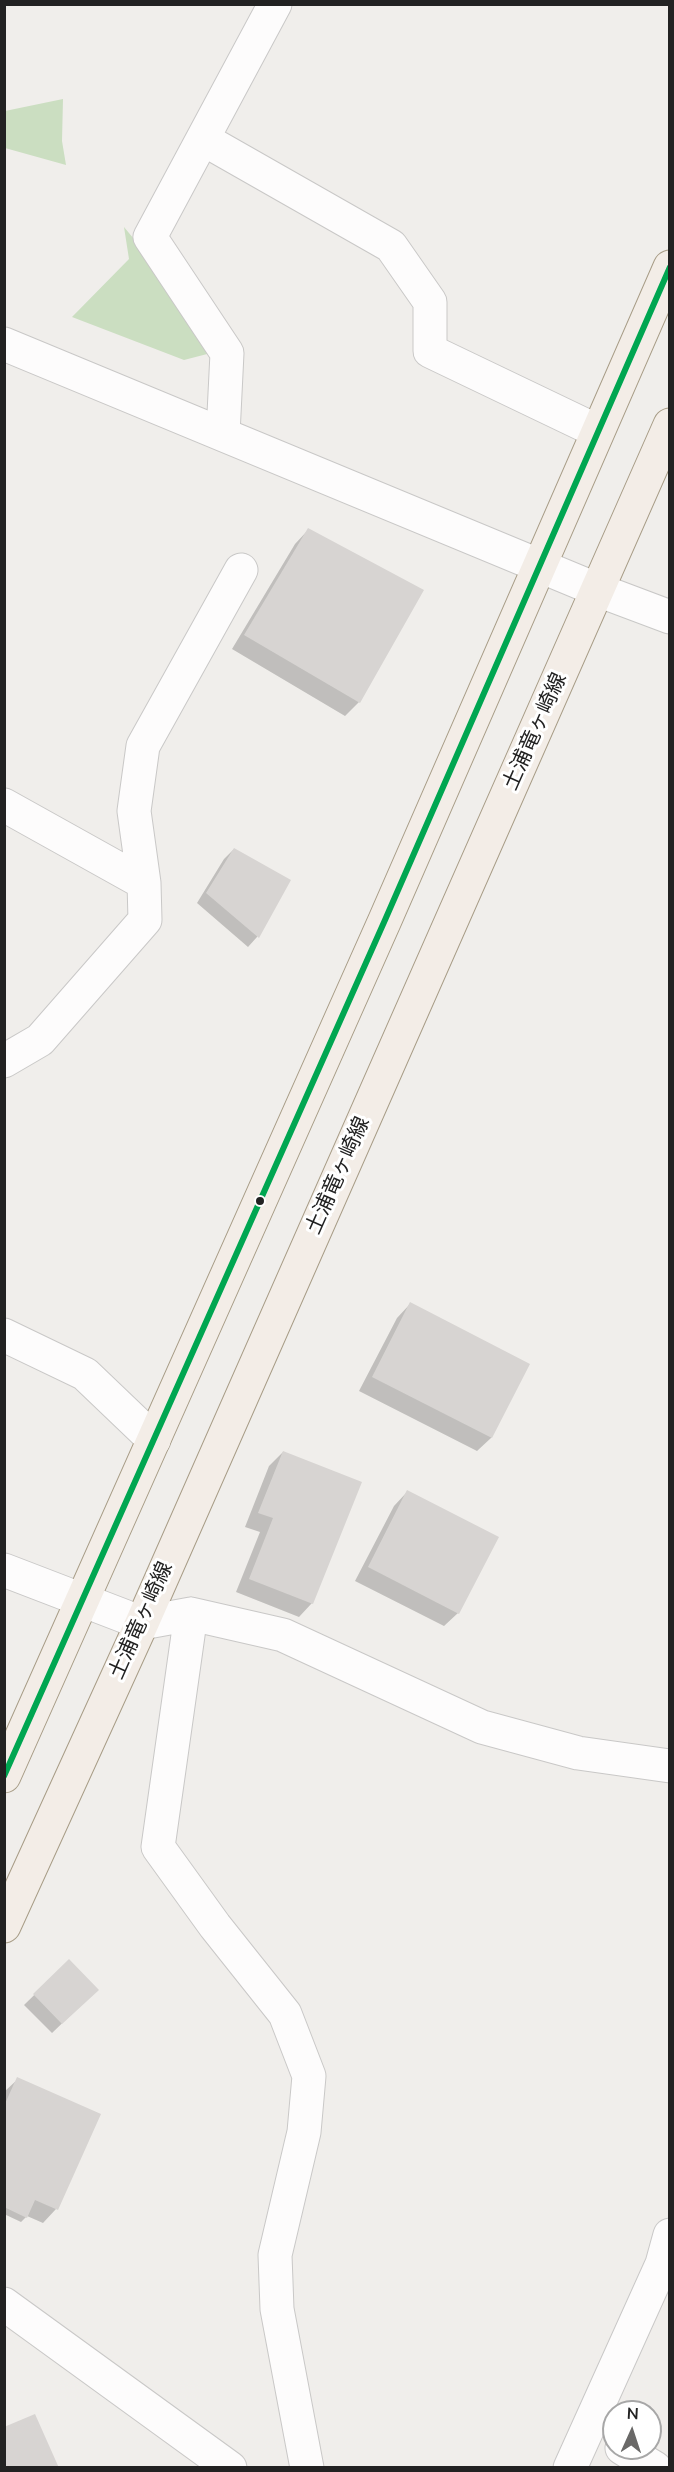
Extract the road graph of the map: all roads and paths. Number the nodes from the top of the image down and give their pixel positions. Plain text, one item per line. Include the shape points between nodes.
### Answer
1 (275, 4) edge
2 (203, 139) junction
3 (669, 267) edge
4 (4, 344) edge
5 (669, 425) edge
6 (597, 431) junction
7 (223, 434) junction
8 (542, 564) junction
9 (241, 570) dead end
10 (598, 590) junction
11 (669, 617) edge
12 (4, 805) edge
13 (144, 883) junction
14 (4, 1061) edge
15 (4, 1335) edge
16 (154, 1440) junction
17 (4, 1570) edge
18 (84, 1600) junction
19 (191, 1614) junction
20 (141, 1623) junction
21 (669, 1766) edge
22 (4, 1776) edge
23 (4, 1926) edge
24 (669, 2235) edge
25 (4, 2304) edge
26 (601, 2436) edge
27 (642, 2460) edge
28 (231, 2468) edge
29 (307, 2468) edge
30 (570, 2468) edge
31 (655, 2468) edge

1 - 2 street
2 - 6 street via 391,246 430,302 430,351
2 - 7 street via 150,237 227,353
3 - 6 main road
4 - 7 street
5 - 10 main road, 土浦竜ヶ崎線
6 - 8 main road
7 - 8 street
8 - 10 street
8 - 16 main road
9 - 13 street via 143,746 134,811
10 - 11 street
10 - 20 main road, 土浦竜ヶ崎線
12 - 13 street
13 - 14 street via 145,920 40,1040
15 - 16 street via 85,1374
16 - 18 main road
17 - 18 street
18 - 20 street
18 - 22 main road
19 - 20 street
19 - 21 street via 283,1635 482,1726 578,1754
19 - 29 street via 158,1847 285,2013 309,2076 304,2132 275,2255 276,2309
20 - 23 main road, 土浦竜ヶ崎線
24 - 26 street
25 - 28 street
26 - 30 street
27 - 31 street

